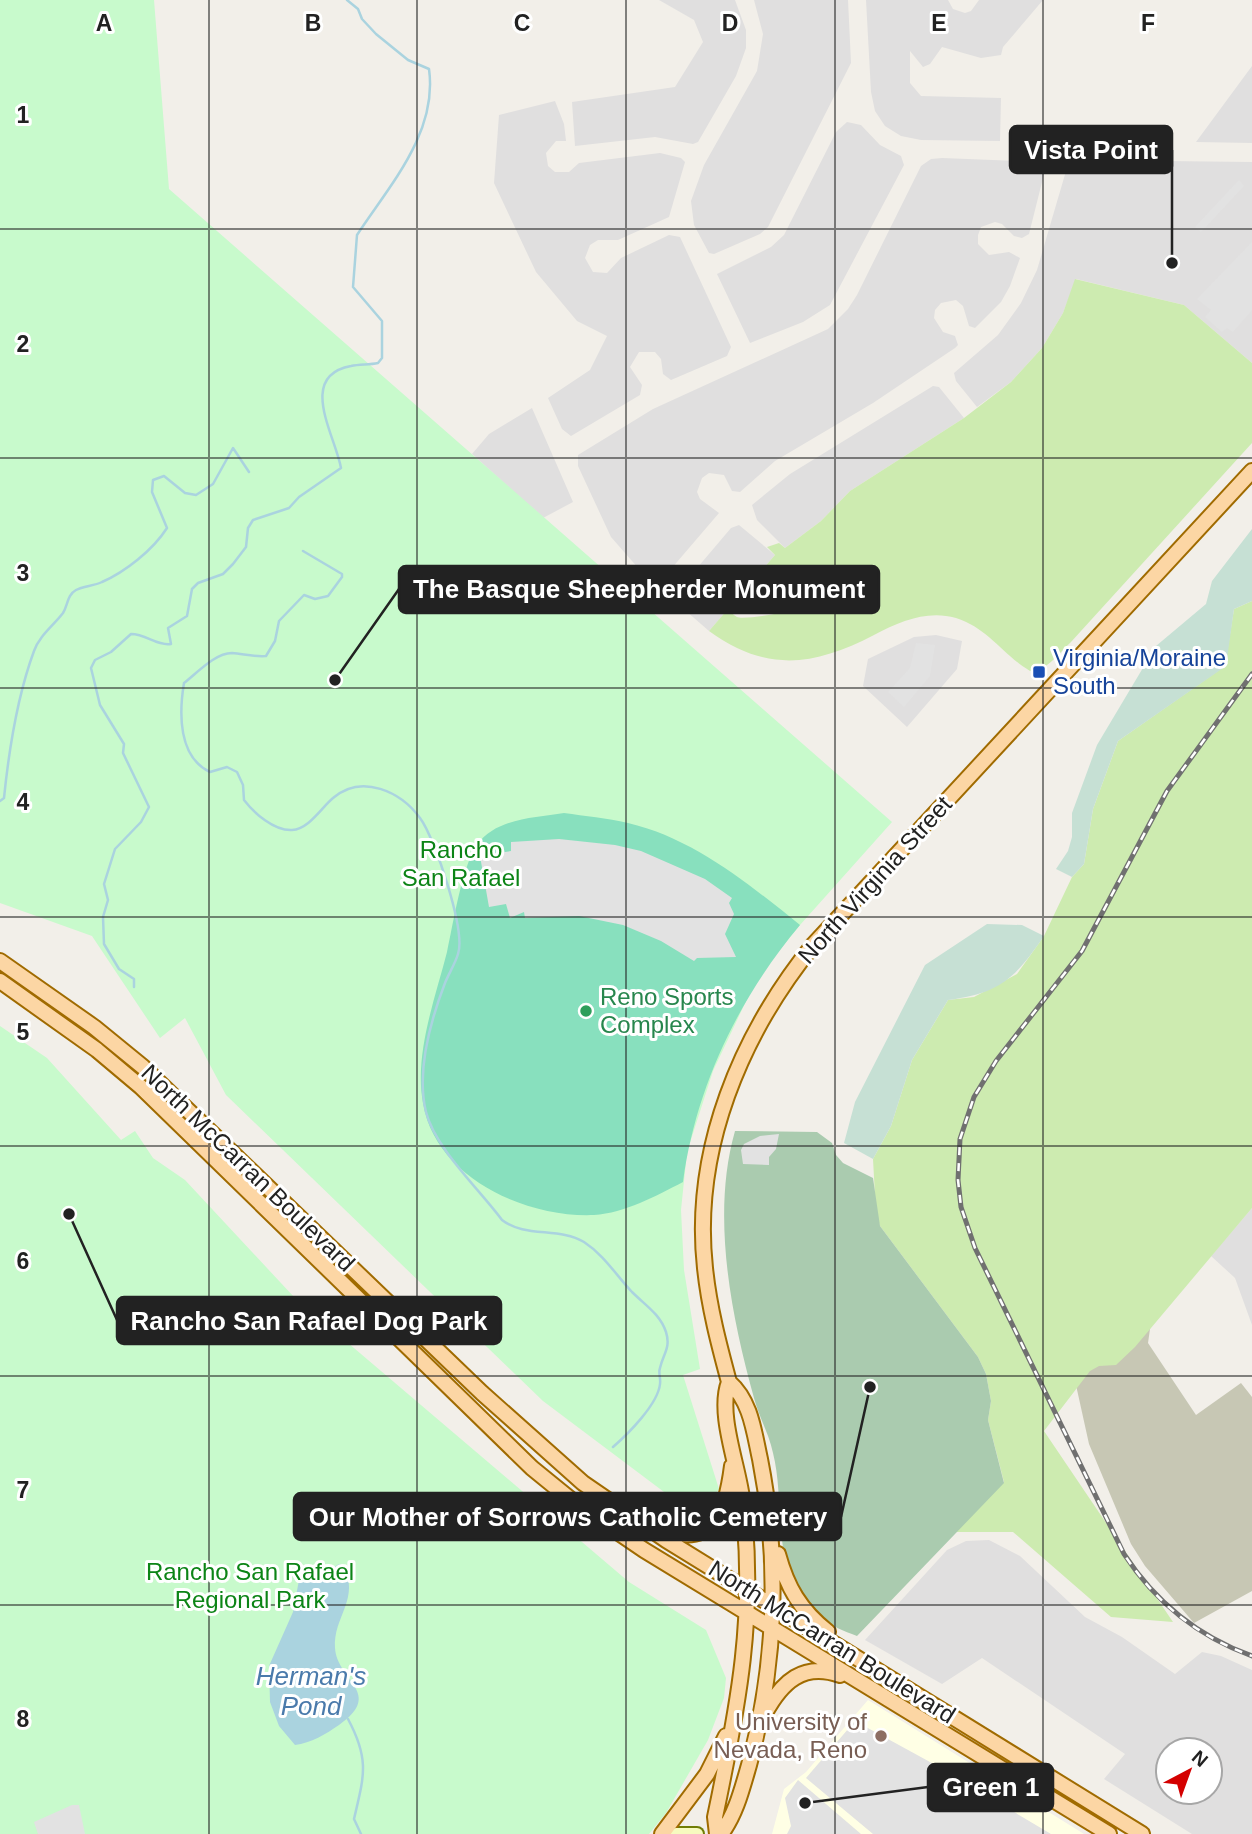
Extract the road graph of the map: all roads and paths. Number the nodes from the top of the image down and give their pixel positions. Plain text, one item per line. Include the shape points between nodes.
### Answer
1 (1252, 471) edge
2 (0, 961) edge
3 (0, 981) edge
4 (228, 1148) junction
5 (217, 1160) junction
6 (729, 1382) junction
7 (734, 1450) junction
8 (620, 1511) junction
9 (770, 1529) junction
10 (749, 1592) junction
11 (772, 1606) junction
12 (748, 1614) junction
13 (772, 1629) junction
14 (837, 1642) junction
15 (817, 1665) junction
16 (736, 1716) junction
17 (758, 1726) junction
18 (662, 1834) edge
19 (676, 1834) edge
20 (696, 1834) edge
21 (719, 1834) edge
22 (1109, 1834) edge
23 (1142, 1834) edge

1 - 6 main road, North Virginia Street via 829,928 767,1010 746,1048 727,1099 705,1191 704,1266
2 - 4 main road, North McCarran Boulevard via 128,1054
3 - 5 main road, North McCarran Boulevard via 112,1061
4 - 5 main road
4 - 8 main road, North McCarran Boulevard via 528,1436
5 - 12 main road, North McCarran Boulevard via 552,1485 625,1538
6 - 7 main road, North Virginia Street via 724,1401
6 - 9 main road, North Virginia Street via 745,1401
7 - 8 main road via 727,1502 709,1527 677,1534
7 - 10 main road, North Virginia Street
8 - 10 main road, North McCarran Boulevard
9 - 11 main road, North Virginia Street
9 - 14 main road via 791,1593
10 - 11 main road, North McCarran Boulevard
10 - 12 main road, North Virginia Street
11 - 13 main road, North Virginia Street
11 - 14 main road, North McCarran Boulevard
12 - 13 main road, North McCarran Boulevard
12 - 16 main road, North Virginia Street
13 - 15 main road, North McCarran Boulevard
13 - 17 main road, North Virginia Street
14 - 23 main road, North McCarran Boulevard
15 - 17 main road via 780,1687
15 - 22 main road, North McCarran Boulevard via 858,1681
16 - 18 main road via 707,1774
16 - 21 main road, North Virginia Street via 715,1817
17 - 21 main road, North Virginia Street via 740,1795 729,1823
19 - 20 main road

